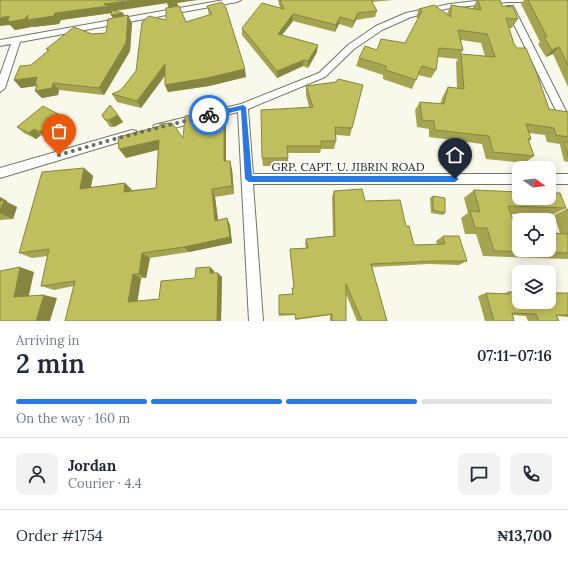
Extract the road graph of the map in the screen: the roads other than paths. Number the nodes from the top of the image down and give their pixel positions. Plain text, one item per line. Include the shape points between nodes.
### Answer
1 (237, 0) edge
2 (507, 0) edge
3 (568, 0) edge
4 (17, 39) junction
5 (0, 43) edge
6 (0, 88) edge
7 (243, 107) junction
8 (568, 125) edge
9 (0, 173) edge
10 (568, 178) edge
11 (249, 179) junction
12 (512, 179) edge
13 (556, 179) edge
14 (256, 321) edge

1 - 4 street
2 - 3 street
2 - 7 street via 450,6 409,15 379,28 322,75
2 - 8 street
4 - 5 street
4 - 6 street
7 - 9 street via 144,131
7 - 11 street
10 - 13 street
11 - 12 street, GRP. CAPT. U. JIBRIN ROAD
11 - 14 street

